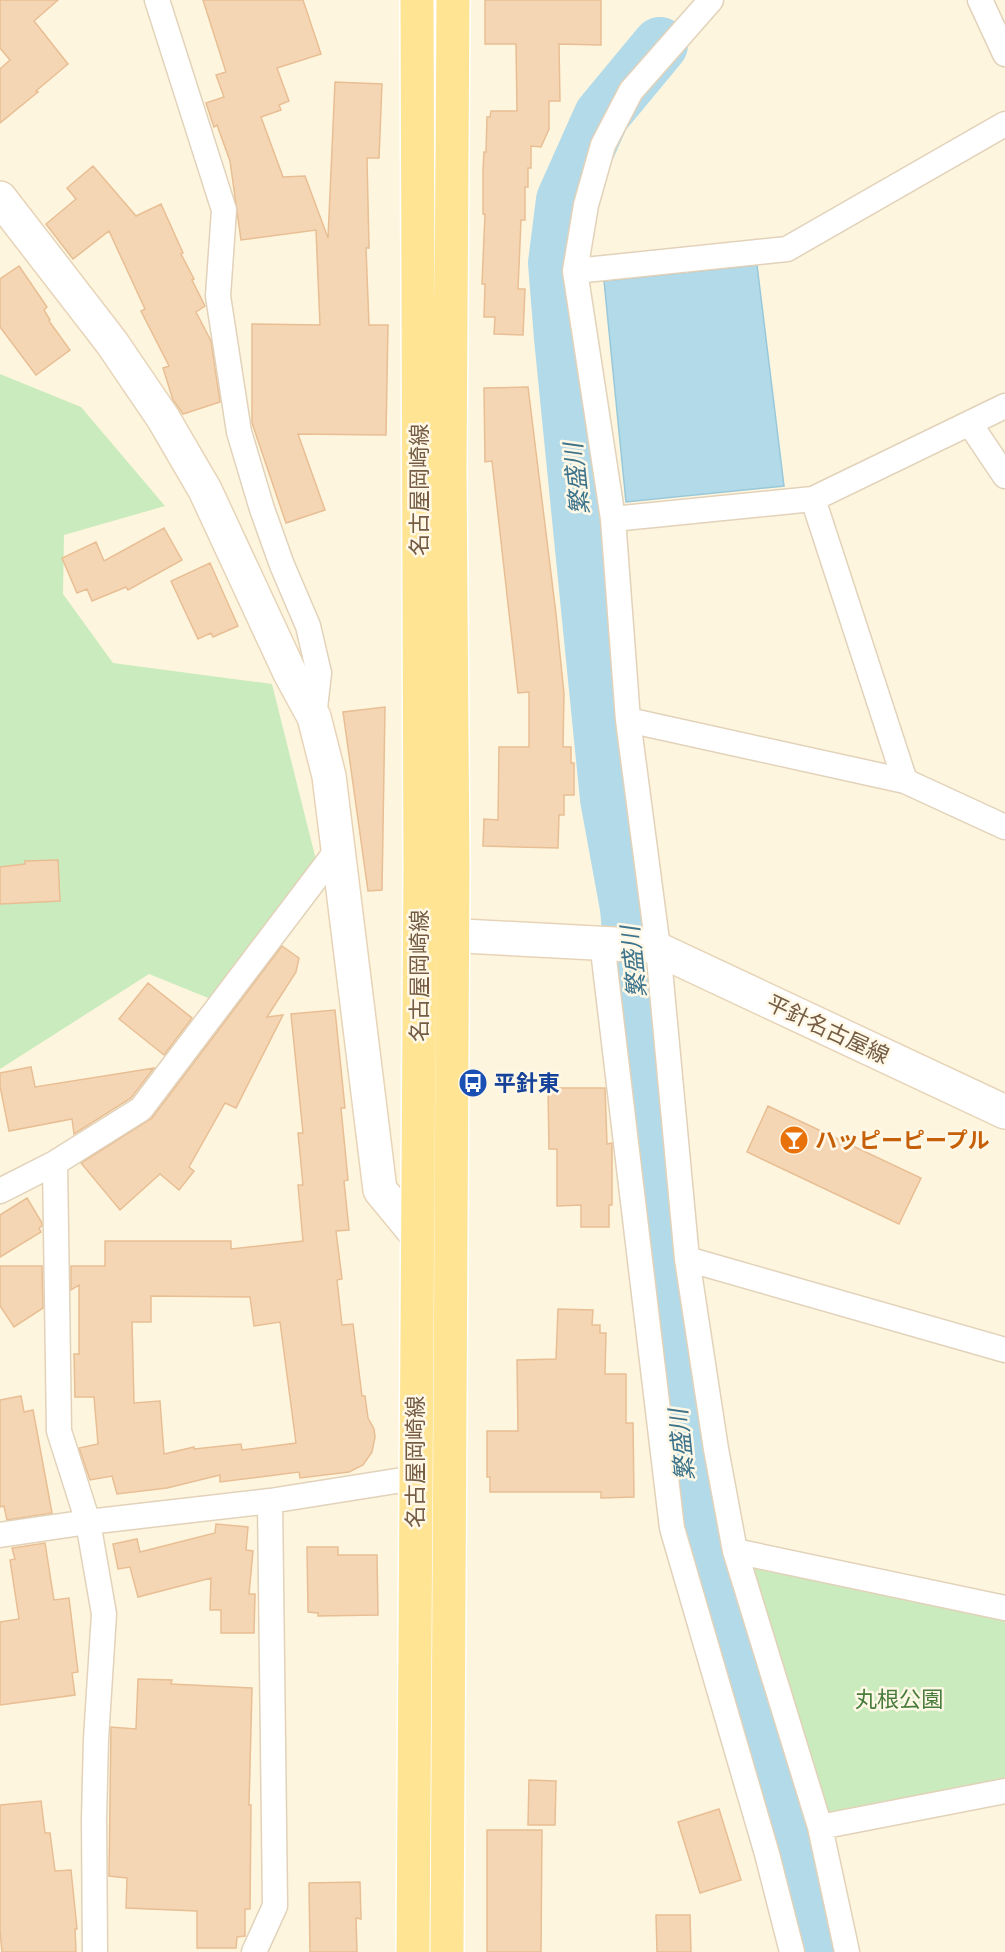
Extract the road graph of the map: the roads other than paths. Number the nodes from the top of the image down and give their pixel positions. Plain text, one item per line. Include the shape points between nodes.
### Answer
1 (157, 0) edge
2 (417, 0) edge
3 (453, 0) edge
4 (711, 0) edge
5 (980, 0) edge
6 (1005, 54) edge
7 (1005, 124) edge
8 (0, 198) edge
9 (575, 272) junction
10 (1005, 406) edge
11 (970, 424) junction
12 (1005, 476) edge
13 (813, 499) junction
14 (613, 519) junction
15 (314, 717) junction
16 (628, 720) junction
17 (905, 781) junction
18 (1005, 826) edge
19 (338, 849) junction
20 (418, 934) junction
21 (453, 936) junction
22 (602, 942) junction
23 (655, 947) junction
24 (1005, 1112) edge
25 (56, 1163) junction
26 (0, 1191) edge
27 (417, 1235) junction
28 (687, 1260) junction
29 (1004, 1346) edge
30 (415, 1479) junction
31 (270, 1501) junction
32 (88, 1522) junction
33 (0, 1535) edge
34 (735, 1551) junction
35 (1005, 1608) edge
36 (1005, 1791) edge
37 (820, 1827) junction
38 (95, 1952) edge
39 (254, 1952) edge
40 (413, 1952) edge
41 (447, 1952) edge
42 (792, 1952) edge
43 (847, 1952) edge

1 - 15 street via 224,210 218,296 239,432 282,565 308,626 319,673
2 - 20 main road, 名古屋岡崎線
3 - 21 main road, 名古屋岡崎線
4 - 9 street via 631,90 603,145 586,205
5 - 6 street
7 - 9 street via 787,249
8 - 15 street via 112,343 163,418 205,490
9 - 14 street
10 - 11 street
11 - 12 street
11 - 13 street
13 - 14 street
13 - 17 street
14 - 16 street
15 - 19 street via 328,776
16 - 17 street
16 - 23 street
17 - 18 street
19 - 25 street via 141,1109
19 - 27 street via 380,1190
20 - 21 street
20 - 27 main road, 名古屋岡崎線
21 - 22 street
21 - 41 main road, 名古屋岡崎線
22 - 23 street
22 - 42 street via 672,1528
23 - 24 street, 平針名古屋線
23 - 28 street
25 - 26 street
25 - 32 street via 59,1431
27 - 30 main road, 名古屋岡崎線
28 - 29 street
28 - 34 street
30 - 31 street
30 - 40 main road, 名古屋岡崎線
31 - 32 street
31 - 39 street via 275,1906
32 - 33 street
32 - 38 street via 104,1614 96,1739
34 - 35 street
34 - 37 street
36 - 37 street
37 - 43 street

